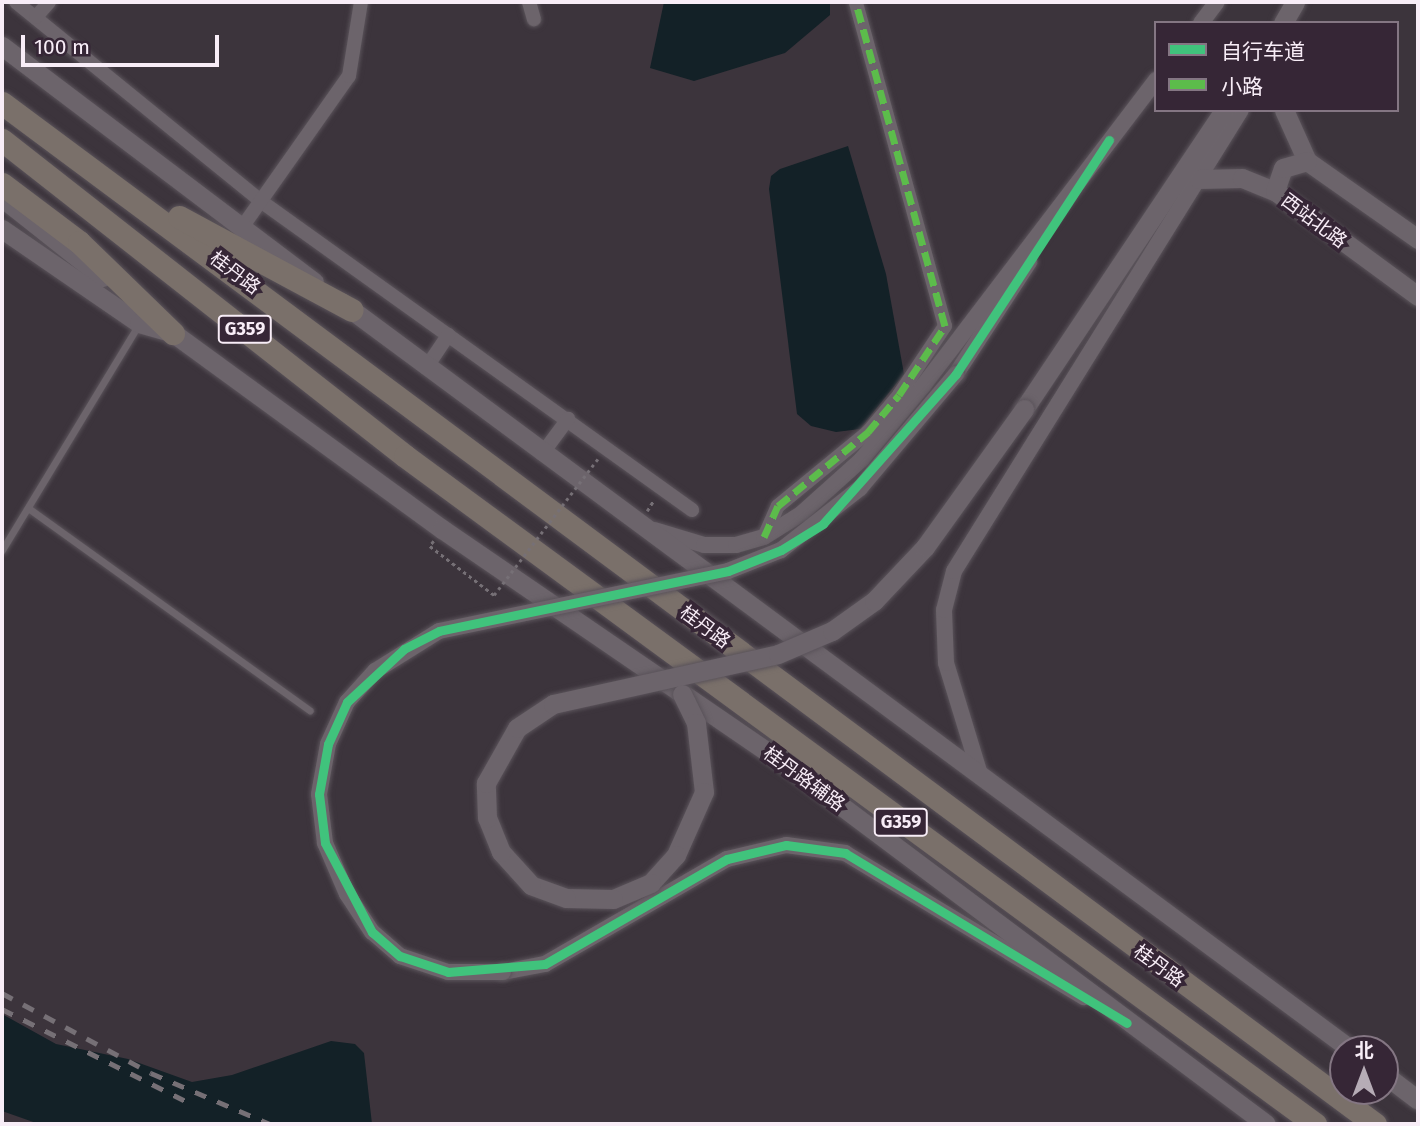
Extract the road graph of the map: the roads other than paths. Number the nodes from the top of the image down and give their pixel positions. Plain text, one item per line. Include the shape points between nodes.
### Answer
1 (16, 2) edge
2 (49, 2) edge
3 (361, 2) edge
4 (529, 2) edge
5 (856, 2) edge
6 (1217, 2) edge
7 (36, 17) junction
8 (534, 19) dead end
9 (1203, 21) edge
10 (2, 46) edge
11 (1154, 83) edge
12 (2, 103) edge
13 (1223, 112) edge
14 (1240, 112) edge
15 (1285, 112) edge
16 (1109, 139) junction
17 (2, 140) edge
18 (1307, 161) junction
19 (103, 175) junction
20 (1199, 179) junction
21 (2, 184) edge
22 (1275, 191) junction
23 (2, 197) edge
24 (262, 202) junction
25 (243, 226) junction
26 (2, 229) edge
27 (1418, 239) edge
28 (1418, 296) edge
29 (352, 310) junction
30 (139, 323) junction
31 (173, 333) junction
32 (448, 335) junction
33 (426, 368) junction
34 (568, 419) junction
35 (542, 454) junction
36 (28, 508) junction
37 (692, 510) dead end
38 (637, 524) junction
39 (764, 537) junction
40 (2, 550) edge
41 (682, 694) junction
42 (310, 710) dead end
43 (979, 771) junction
44 (1127, 1023) junction
45 (1331, 1035) edge
46 (1399, 1086) edge
47 (1418, 1100) edge
48 (1266, 1124) edge
49 (1315, 1124) edge
50 (1374, 1124) edge

1 - 7 street
2 - 7 street
3 - 24 street via 349,76
4 - 8 street
5 - 39 street via 945,326 900,395 868,432 778,506
6 - 9 street
7 - 24 street
10 - 25 main road
11 - 16 street
12 - 19 highway, 桂丹路 / G359
13 - 41 main road, bridge via 1024,409 925,547 874,601 832,631 779,654 553,704 517,729 486,783 487,818 501,852 531,884 566,898 613,900 651,883 676,855 704,792 696,723
14 - 20 street
15 - 18 main road
16 - 39 street via 862,459
16 - 44 street, bridge via 956,374 860,488 781,550 728,570 439,631 375,671 347,702 328,744 319,794 325,843 372,932 400,956 448,972 503,972 545,964 727,859 786,845 845,853
17 - 49 highway, 桂丹路 / G359 via 405,456
18 - 22 main road via 1283,168
18 - 27 main road
19 - 29 highway
19 - 50 highway, 桂丹路 / G359
20 - 22 main road, 西站北路 via 1242,178
20 - 43 street via 954,571 944,610 946,663
21 - 31 highway via 79,242
22 - 28 main road, 西站北路
23 - 31 main road, 桂丹路辅路
24 - 25 street
24 - 32 street
25 - 29 main road
26 - 30 main road
29 - 33 main road
30 - 31 main road
30 - 36 lane
31 - 41 main road, 桂丹路辅路 via 468,547
32 - 33 street
32 - 34 street
33 - 35 main road
34 - 35 street
34 - 37 street
35 - 38 main road
36 - 40 lane
36 - 42 lane
38 - 39 street via 704,545
38 - 43 main road
41 - 44 main road, 桂丹路辅路
43 - 45 main road
44 - 48 main road, 桂丹路辅路
46 - 47 main road

